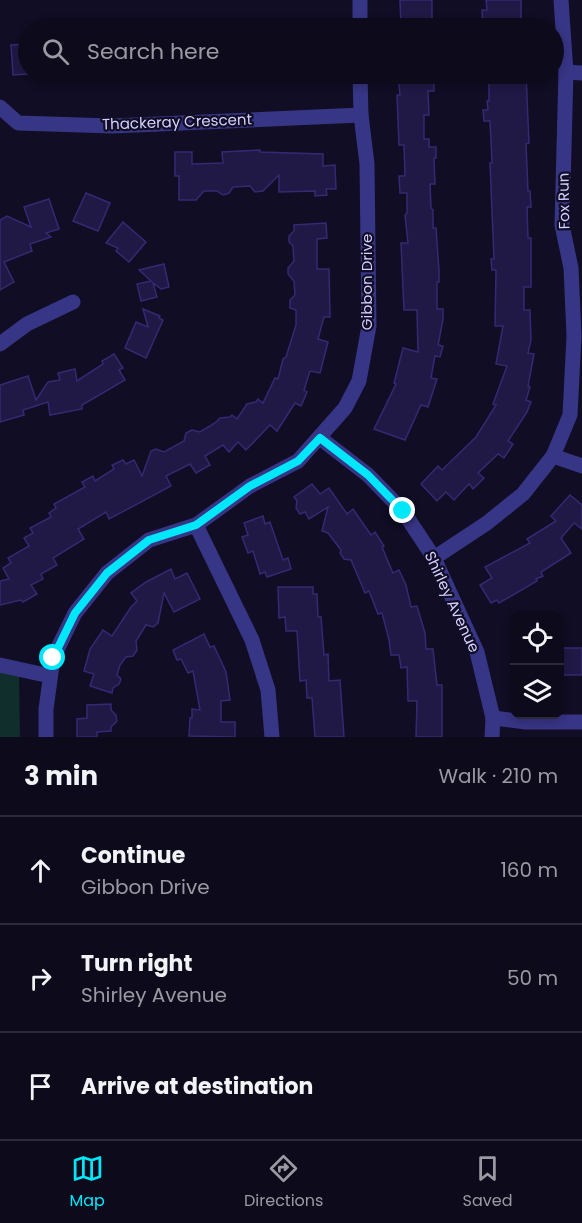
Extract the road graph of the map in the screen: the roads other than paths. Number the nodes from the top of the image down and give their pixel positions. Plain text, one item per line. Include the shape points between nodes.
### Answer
1 (360, 0) edge
2 (561, 0) edge
3 (360, 18) edge
4 (574, 73) edge
5 (360, 84) edge
6 (0, 107) edge
7 (361, 115) junction
8 (577, 268) edge
9 (73, 303) dead end
10 (0, 344) edge
11 (320, 438) junction
12 (553, 456) junction
13 (582, 466) edge
14 (196, 525) junction
15 (434, 558) junction
16 (0, 665) edge
17 (50, 676) junction
18 (493, 718) junction
19 (582, 722) edge
20 (46, 737) edge
21 (272, 737) edge
22 (492, 737) edge

1 - 3 street
2 - 4 street, Fox Run
4 - 8 street, Fox Run via 562,225
5 - 7 street, Gibbon Drive
6 - 7 street, Thackeray Crescent via 18,123 112,126
7 - 11 street, Gibbon Drive via 367,164 369,326 359,381 345,408
8 - 12 street, Fox Run via 570,415
9 - 10 street via 27,324
11 - 14 street, Gibbon Drive via 298,461 250,486
11 - 15 street, Shirley Avenue via 368,475 403,511
12 - 13 street
12 - 15 street, Fox Run via 523,494 487,524
14 - 17 street, Gibbon Drive via 149,540 107,573 75,613 53,658
14 - 21 street via 252,640 268,690
15 - 18 street, Shirley Avenue via 477,652
16 - 17 street
17 - 20 street, Gibbon Drive
18 - 19 street
18 - 22 street, Shirley Avenue

